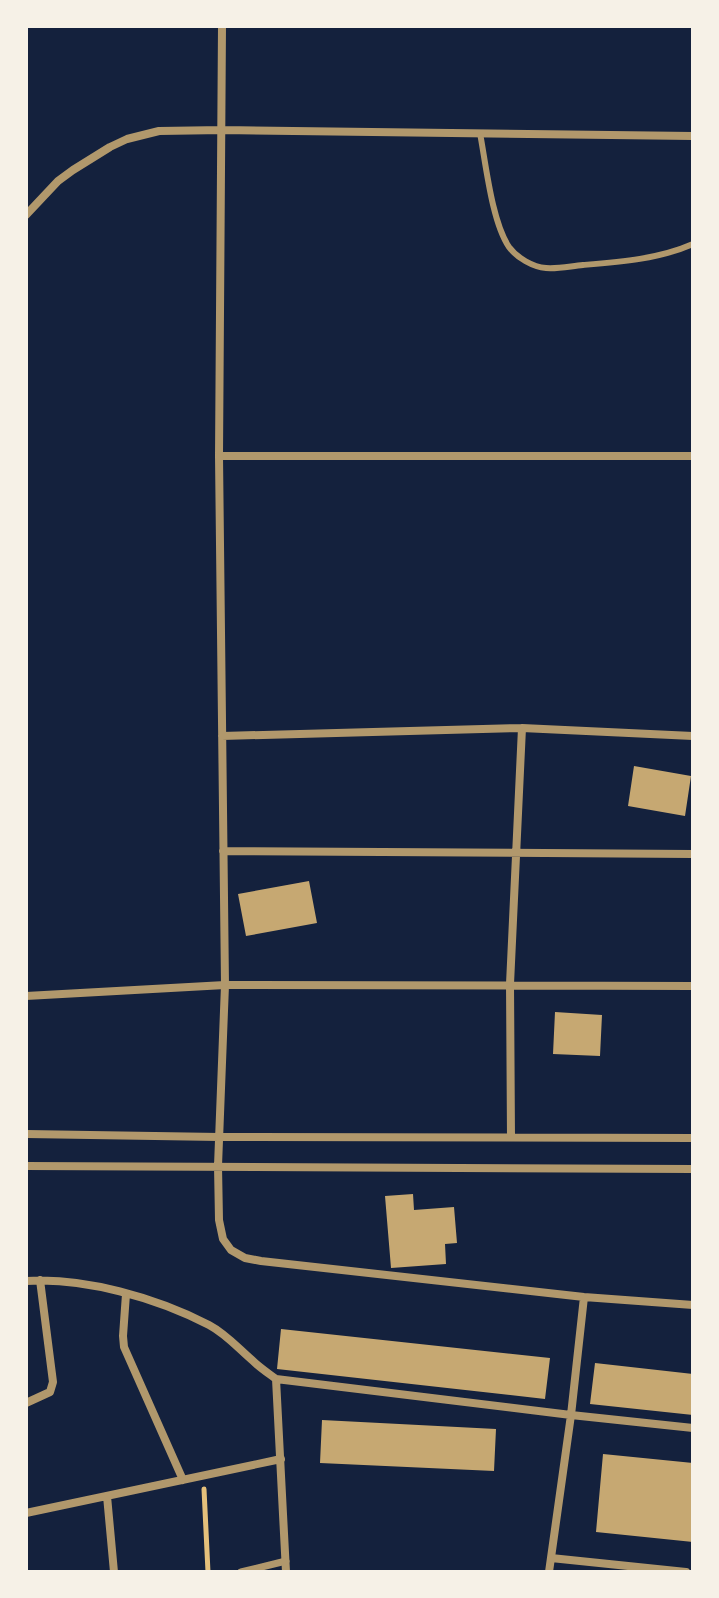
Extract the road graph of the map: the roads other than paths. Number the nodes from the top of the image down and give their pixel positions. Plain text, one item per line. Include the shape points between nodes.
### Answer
1 (222, 26) edge
2 (223, 130) junction
3 (480, 133) junction
4 (693, 136) edge
5 (26, 215) edge
6 (693, 244) edge
7 (219, 456) junction
8 (693, 456) edge
9 (522, 728) junction
10 (222, 736) junction
11 (693, 736) edge
12 (223, 851) junction
13 (517, 853) junction
14 (693, 854) edge
15 (510, 984) junction
16 (225, 985) junction
17 (693, 986) edge
18 (26, 996) edge
19 (26, 1134) edge
20 (219, 1137) junction
21 (511, 1137) junction
22 (693, 1138) edge
23 (26, 1166) edge
24 (218, 1166) junction
25 (693, 1169) edge
26 (40, 1280) junction
27 (26, 1281) edge
28 (126, 1294) junction
29 (584, 1297) junction
30 (693, 1305) edge
31 (276, 1379) junction
32 (26, 1403) edge
33 (571, 1415) junction
34 (693, 1428) edge
35 (281, 1459) junction
36 (183, 1480) junction
37 (107, 1496) junction
38 (26, 1513) edge
39 (551, 1558) junction
40 (286, 1561) junction
41 (114, 1572) edge
42 (241, 1572) edge
43 (286, 1572) edge
44 (549, 1572) edge
45 (686, 1572) edge

1 - 2 street
2 - 3 street
2 - 5 street via 159,131 127,139 65,176
2 - 7 street
3 - 4 street
3 - 6 lane via 502,233 521,259 545,268 607,264
7 - 8 street
7 - 10 street
9 - 10 street
9 - 11 street
9 - 13 street
10 - 12 street
12 - 13 street
12 - 16 street
13 - 14 street
13 - 15 street
15 - 16 street
15 - 17 street
15 - 21 street
16 - 18 street
16 - 20 street
19 - 20 street
20 - 21 street
20 - 24 street
21 - 22 street
23 - 24 street
24 - 25 street
24 - 29 street via 220,1233 231,1250 245,1258
26 - 27 street
26 - 28 street
26 - 32 street via 53,1382 50,1392
28 - 31 street via 210,1326
28 - 36 street via 124,1347
29 - 30 street
29 - 33 street
31 - 33 street
31 - 35 street
33 - 34 street
33 - 39 street
35 - 36 street
35 - 40 street
36 - 37 street
37 - 38 street
37 - 41 street
39 - 44 street
39 - 45 street
40 - 42 street
40 - 43 street

